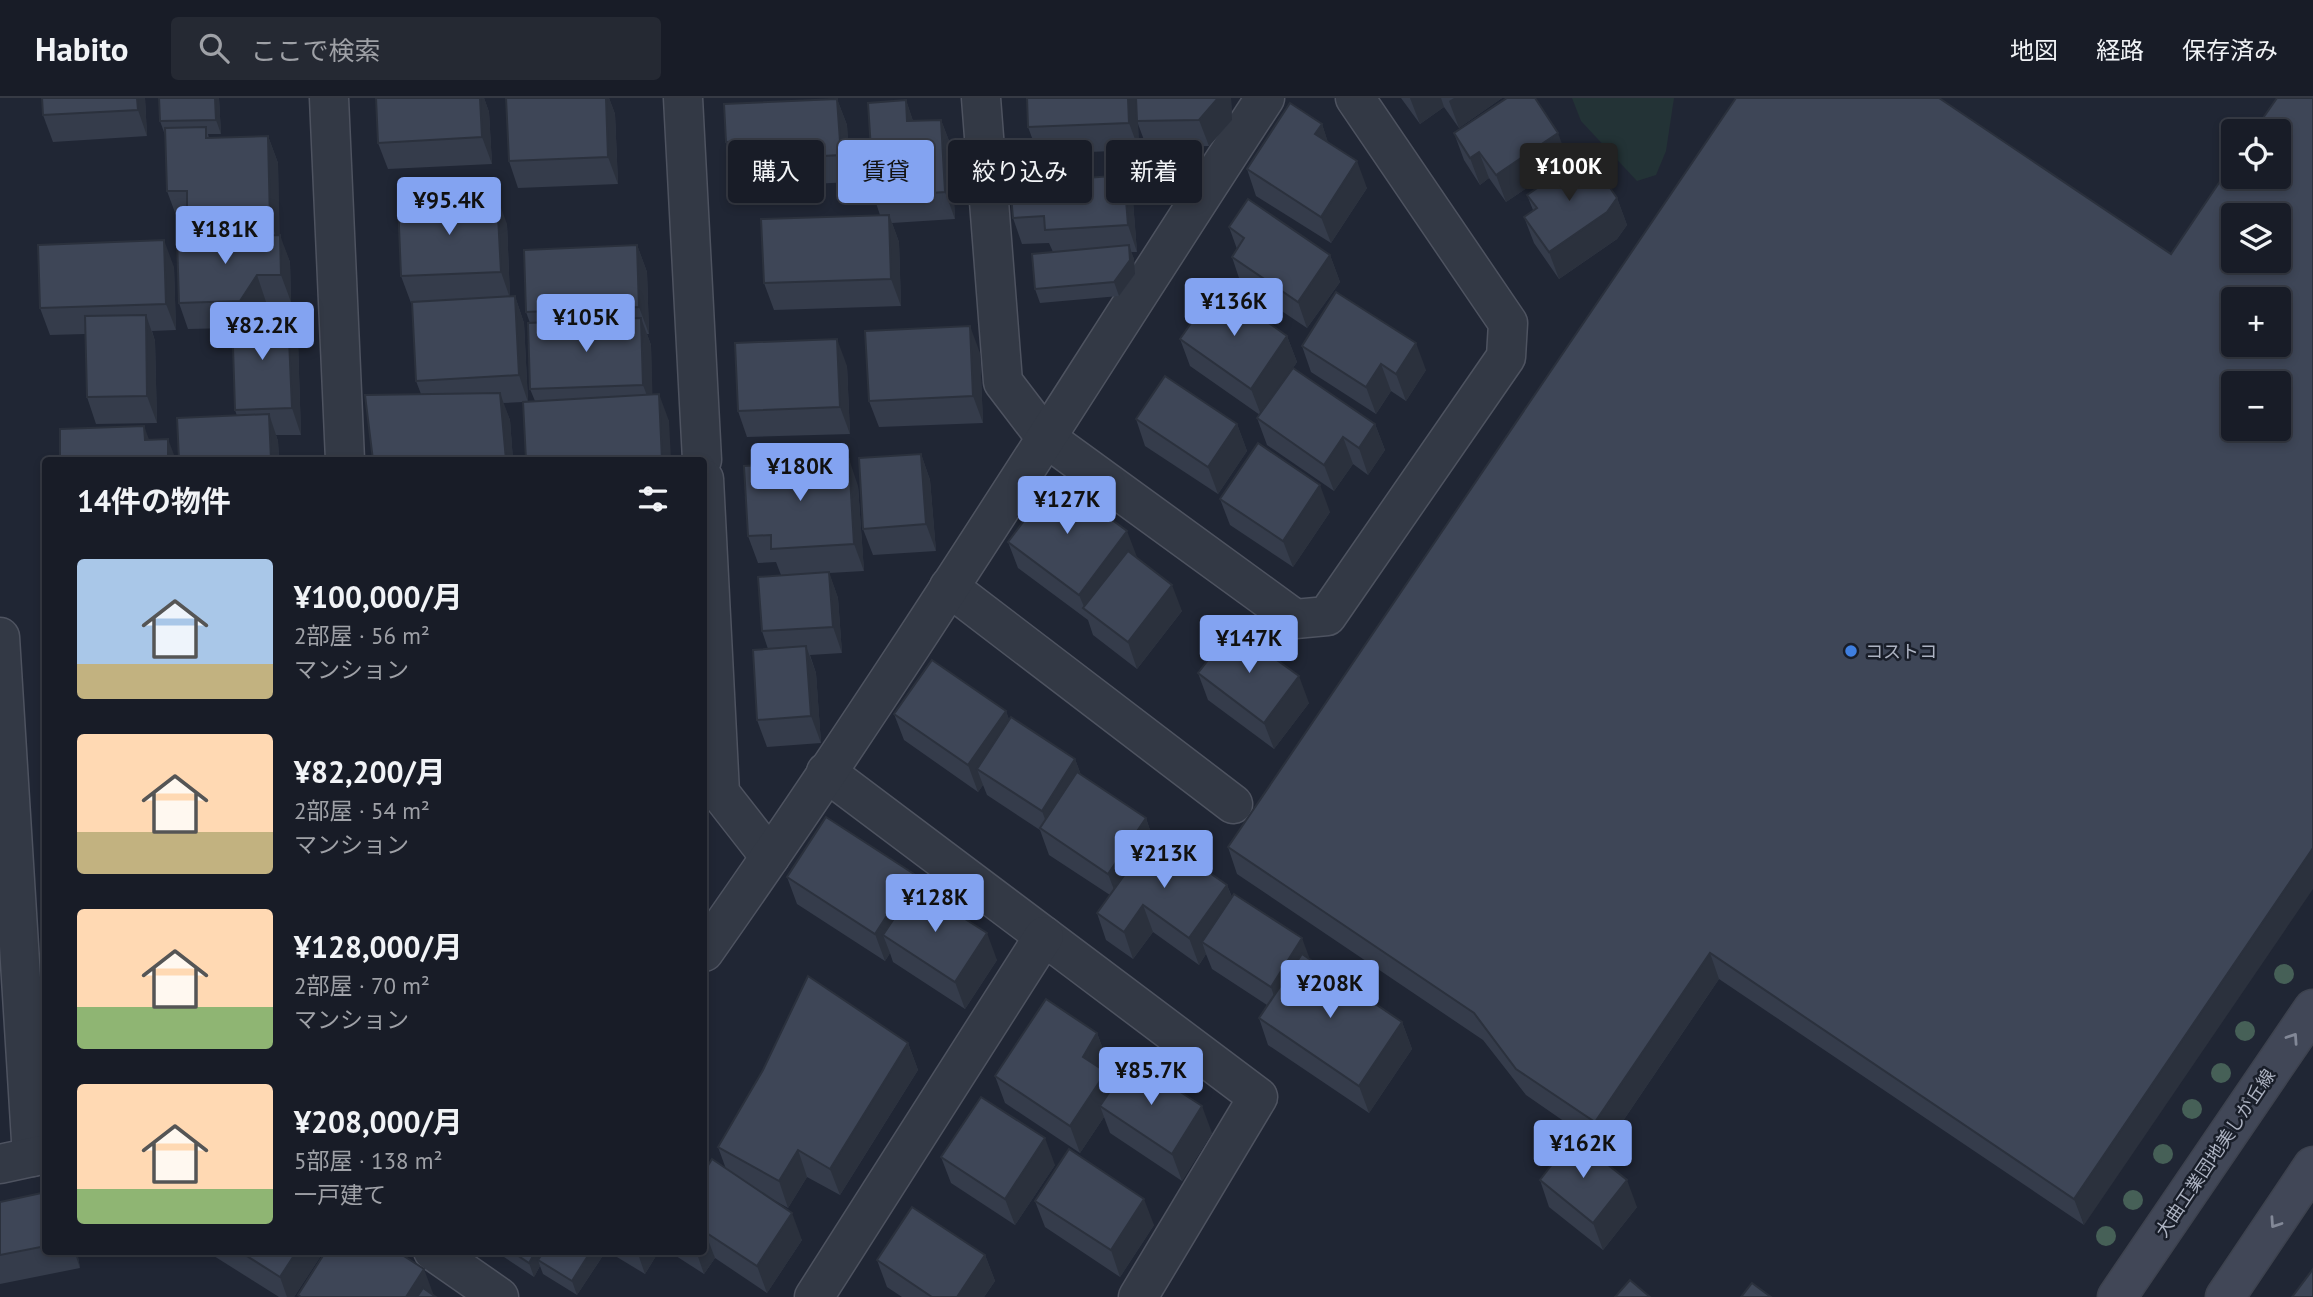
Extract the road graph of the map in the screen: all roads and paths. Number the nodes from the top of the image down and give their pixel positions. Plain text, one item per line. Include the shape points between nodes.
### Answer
1 (329, 98) edge
2 (684, 98) edge
3 (981, 98) edge
4 (1265, 98) edge
5 (1355, 98) edge
6 (1045, 437) junction
7 (345, 457) edge
8 (702, 457) edge
9 (707, 539) edge
10 (949, 587) junction
11 (0, 637) edge
12 (826, 772) junction
13 (1233, 804) dead end
14 (770, 858) junction
15 (1044, 936) junction
16 (707, 948) edge
17 (2313, 1009) edge
18 (26, 1158) edge
19 (2313, 1166) edge
20 (439, 1255) edge
21 (499, 1297) edge
22 (814, 1297) edge
23 (1138, 1297) edge
24 (2118, 1297) edge
25 (2225, 1297) edge

1 - 7 street
2 - 8 street
3 - 6 street via 1003,382
4 - 6 street
5 - 6 street via 1508,323 1506,357 1327,616 1295,619
6 - 10 street
9 - 14 street via 720,793
10 - 12 street
10 - 13 street
11 - 18 street
12 - 14 street
12 - 15 street
14 - 16 street
15 - 22 street
15 - 23 street via 1258,1097
24 -> 17 main road, 大曲工業団地美しが丘線
19 -> 25 main road
20 - 21 street

